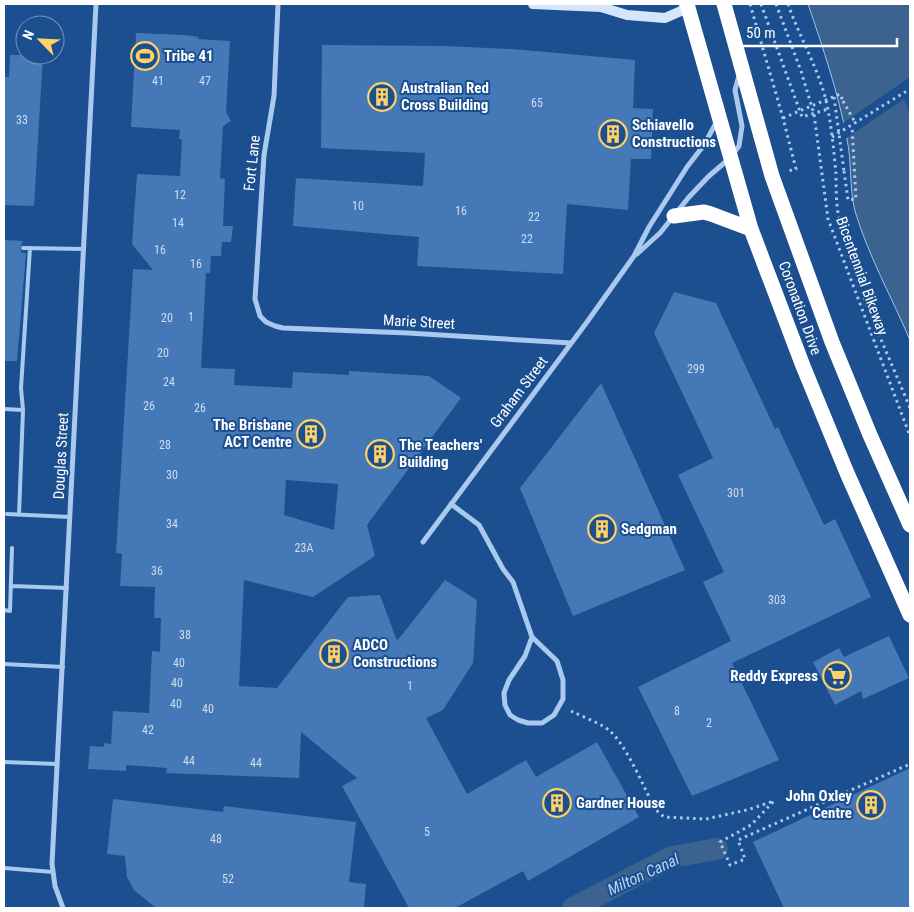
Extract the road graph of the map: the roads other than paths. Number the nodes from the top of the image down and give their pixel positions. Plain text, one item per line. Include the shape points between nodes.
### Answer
1 (96, 4) edge
2 (278, 4) edge
3 (533, 4) edge
4 (614, 4) edge
5 (687, 4) edge
6 (724, 4) edge
7 (601, 7) junction
8 (742, 66) junction
9 (719, 118) junction
10 (730, 158) junction
11 (674, 216) junction
12 (751, 228) junction
13 (23, 248) dead end
14 (30, 248) junction
15 (84, 250) junction
16 (634, 256) junction
17 (266, 322) joint
18 (571, 343) junction
19 (4, 409) edge
20 (23, 410) junction
21 (451, 504) junction
22 (7, 514) dead end
23 (19, 515) junction
24 (70, 518) junction
25 (910, 524) edge
26 (423, 542) dead end
27 (12, 548) dead end
28 (11, 586) junction
29 (67, 588) junction
30 (4, 610) edge
31 (910, 615) edge
32 (532, 637) junction
33 (4, 664) edge
34 (63, 667) junction
35 (4, 762) edge
36 (58, 764) junction
37 (4, 868) edge
38 (53, 872) junction
39 (63, 908) edge

1 - 15 street, Douglas Street
2 - 17 street, Fort Lane via 274,102 264,155 255,298 260,316
3 - 7 street
4 - 7 street
5 - 7 street via 665,18 627,15
5 - 9 highway, Coronation Drive
6 - 8 highway, Coronation Drive
8 - 10 street, Graham Street via 735,90 742,135
8 - 25 highway, Coronation Drive via 772,176 832,342
9 - 10 highway, Coronation Drive
9 - 16 street, Graham Street via 648,227
10 - 11 street, Graham Street via 700,185
10 - 12 highway, Coronation Drive
11 - 12 highway via 704,212
11 - 16 street, Graham Street
12 - 31 highway, Coronation Drive via 843,464
13 - 14 lane
14 - 15 lane
14 - 20 lane via 21,388
15 - 24 street, Douglas Street
16 - 18 street, Graham Street
17 - 18 street, Marie Street via 296,330
18 - 21 street, Graham Street
19 - 20 lane
20 - 23 lane
21 - 26 street, Graham Street
21 - 32 street via 480,525 513,582
22 - 23 lane
23 - 24 lane
24 - 29 street, Douglas Street
27 - 28 lane
28 - 29 lane
28 - 30 lane via 10,611
29 - 34 street, Douglas Street
32 - 32 street via 557,661 563,680 562,698 554,715 542,723 518,720 510,716 505,705 508,680 525,656
33 - 34 lane
34 - 36 street, Douglas Street
35 - 36 lane
36 - 38 street, Douglas Street
37 - 38 lane
38 - 39 street, Douglas Street

